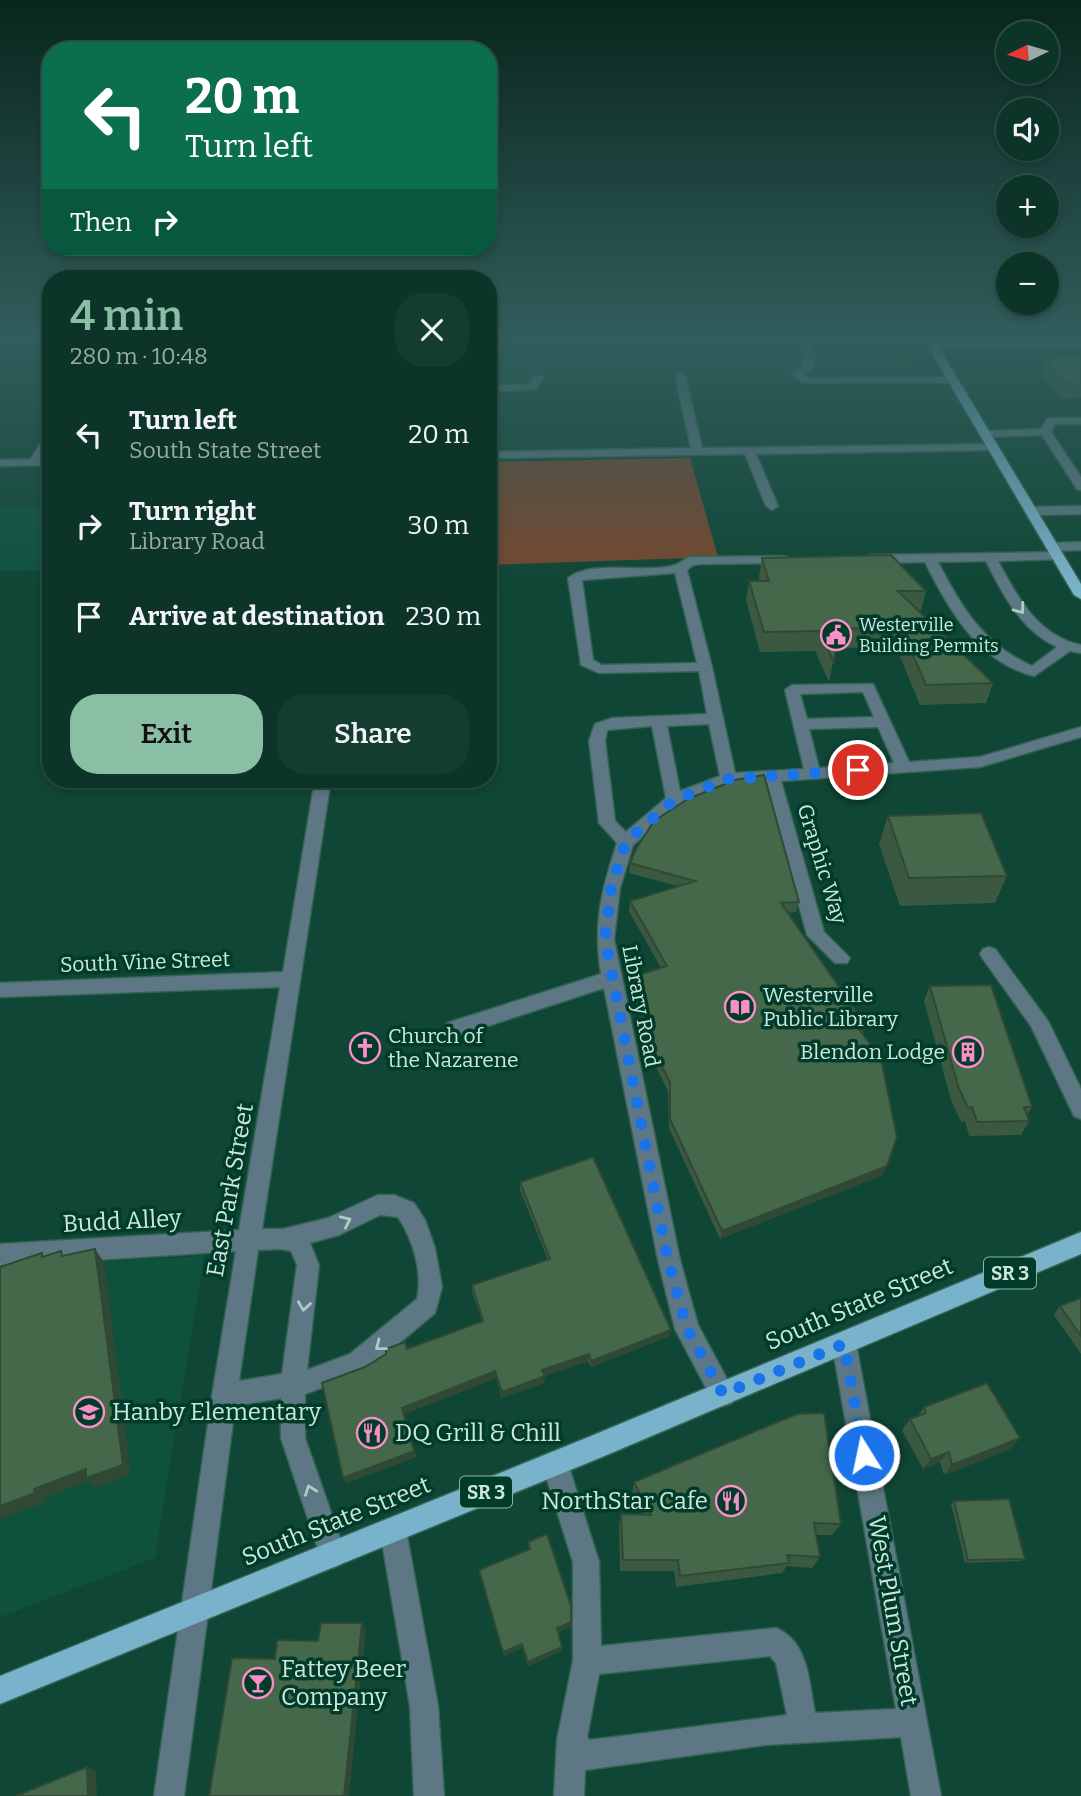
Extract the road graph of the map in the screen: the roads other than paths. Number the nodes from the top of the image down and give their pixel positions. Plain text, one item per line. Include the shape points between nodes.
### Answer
1 (690, 422) edge
2 (979, 422) edge
3 (1051, 422) edge
4 (1045, 432) junction
5 (987, 435) junction
6 (993, 447) junction
7 (42, 449) edge
8 (750, 451) junction
9 (697, 452) junction
10 (497, 455) edge
11 (35, 462) junction
12 (42, 462) edge
13 (0, 463) edge
14 (1067, 465) junction
15 (1081, 465) edge
16 (1081, 486) edge
17 (772, 506) dead end
18 (1081, 510) edge
19 (1032, 511) junction
20 (1081, 546) edge
21 (1055, 551) junction
22 (990, 557) junction
23 (792, 559) edge
24 (861, 559) edge
25 (930, 559) junction
26 (680, 569) junction
27 (1081, 595) edge
28 (1065, 648) junction
29 (1081, 649) edge
30 (705, 667) junction
31 (715, 719) junction
32 (659, 721) junction
33 (884, 722) junction
34 (800, 724) junction
35 (1081, 732) edge
36 (904, 768) junction
37 (813, 772) junction
38 (771, 775) junction
39 (728, 779) junction
40 (322, 788) edge
41 (674, 800) junction
42 (626, 842) junction
43 (989, 954) dead end
44 (841, 958) dead end
45 (611, 978) junction
46 (291, 979) junction
47 (0, 990) edge
48 (454, 1029) dead end
49 (1081, 1110) edge
50 (281, 1239) junction
51 (248, 1240) junction
52 (1081, 1243) edge
53 (0, 1255) edge
54 (844, 1344) junction
55 (293, 1385) junction
56 (723, 1394) junction
57 (224, 1396) junction
58 (555, 1464) junction
59 (393, 1530) junction
60 (332, 1555) junction
61 (197, 1610) junction
62 (587, 1661) junction
63 (0, 1690) edge
64 (913, 1722) junction
65 (804, 1729) junction
66 (572, 1740) junction
67 (169, 1796) edge
68 (429, 1796) edge
69 (569, 1796) edge
70 (926, 1796) edge

1 - 9 street
2 - 5 main road
3 - 4 street
4 - 5 street
4 - 14 street
5 - 6 main road
6 - 8 street
6 - 19 main road
7 - 11 street
8 - 9 street
8 - 17 street
9 - 10 street
11 - 12 street
11 - 13 street
14 - 15 street
14 - 16 street
18 - 19 street
19 - 21 main road
20 - 21 street
21 - 22 street
21 - 27 main road
22 - 25 street
22 -> 28 street via 1023,614
23 - 26 street via 689,561
24 - 25 street
25 - 28 street via 965,625 997,652 1034,672
26 - 30 street
26 - 30 street via 575,578 586,662 599,669
28 - 29 street
30 - 31 street
31 - 32 street
31 - 39 street
32 - 41 street
32 - 42 street via 600,727 597,741 607,823
33 - 34 street
33 - 34 street via 869,687 792,690
33 - 36 street
34 - 37 street
35 - 36 street via 980,762
36 - 37 street
37 - 38 street
38 - 39 street
38 - 44 street, Graphic Way via 816,935
39 - 41 street
40 - 46 street, East Park Street
41 - 42 street
42 - 45 street, Library Road via 611,888 605,939
43 - 49 street via 1038,1021
45 - 48 street
45 - 56 street, Library Road via 687,1329
46 - 47 street, South Vine Street
46 - 51 street, East Park Street
50 - 51 street, Budd Alley
50 -> 55 street via 298,1242 308,1265
50 -> 55 street, Budd Alley via 331,1228 378,1205 394,1205 406,1210 417,1227 431,1287 427,1304 358,1363
51 - 53 street, Budd Alley
51 - 57 street, East Park Street
52 - 54 main road, South State Street / SR 3
54 - 56 main road, South State Street / SR 3
54 - 64 street, West Plum Street
55 - 57 street
60 -> 55 street via 293,1438
56 - 58 main road, South State Street / SR 3
57 - 61 street, East Park Street
58 - 59 main road, South State Street / SR 3
58 - 62 street via 586,1562
59 - 60 main road, South State Street / SR 3
59 - 68 street via 424,1706
60 - 61 main road, South State Street / SR 3
61 - 63 main road, South State Street / SR 3
61 - 67 street, East Park Street
62 - 65 street via 776,1642 789,1656
62 - 66 street
64 - 65 street
64 - 70 street, West Plum Street
65 - 66 street via 675,1741 583,1756
66 - 69 street

